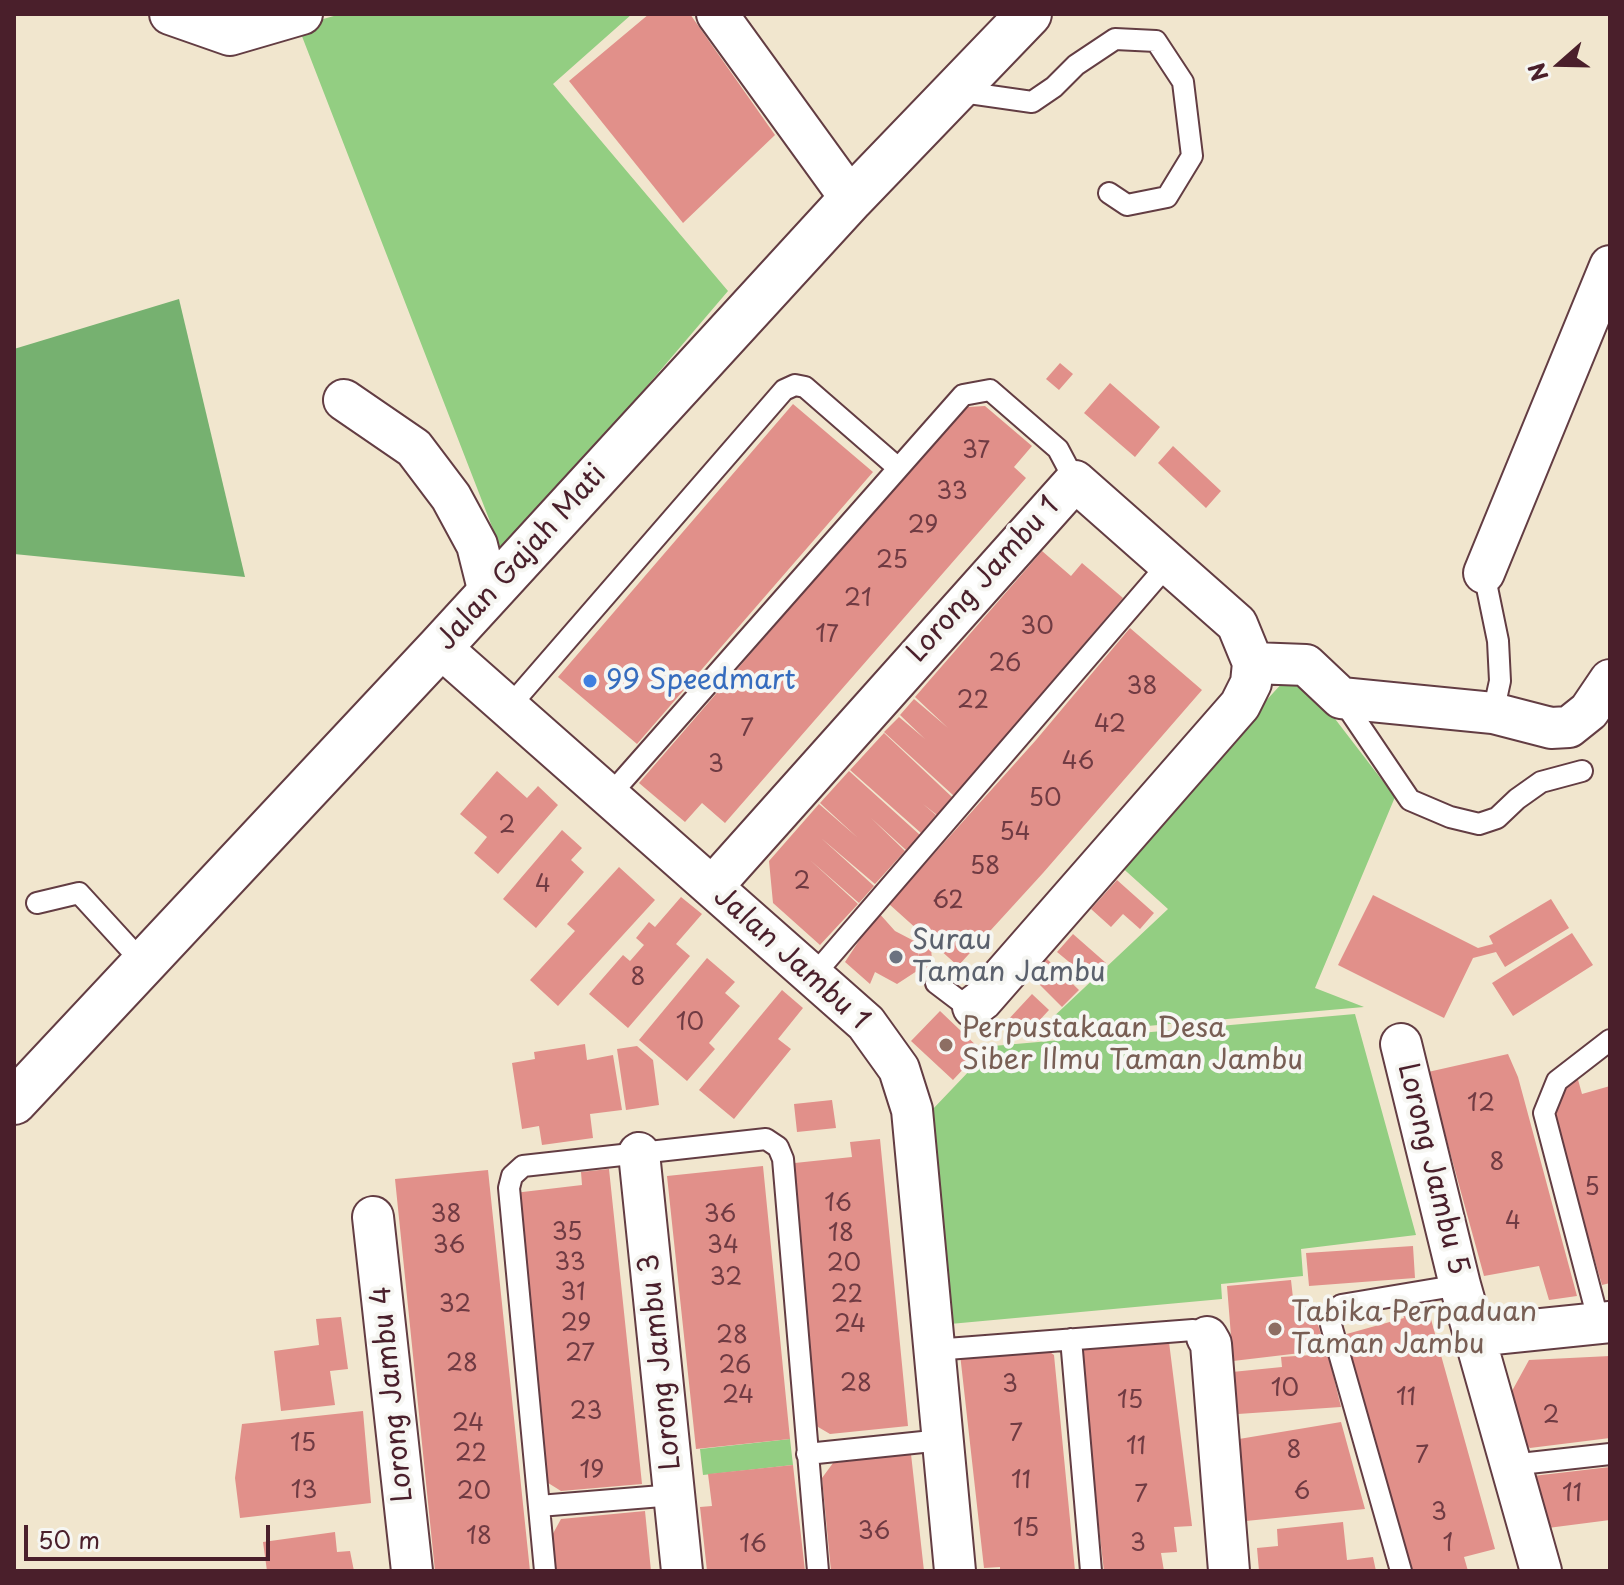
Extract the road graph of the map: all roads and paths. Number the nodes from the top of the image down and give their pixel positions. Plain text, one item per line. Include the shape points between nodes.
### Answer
1 (170, 14) edge
2 (302, 14) edge
3 (717, 14) edge
4 (1029, 14) edge
5 (955, 91) junction
6 (1109, 193) dead end
7 (851, 199) junction
8 (1610, 266) edge
9 (344, 400) dead end
10 (897, 467) junction
11 (1075, 481) junction
12 (1169, 563) junction
13 (1484, 573) joint
14 (489, 593) junction
15 (440, 647) junction
16 (1253, 663) junction
17 (1610, 680) edge
18 (1341, 698) junction
19 (509, 707) junction
20 (1493, 713) junction
21 (1582, 771) dead end
22 (609, 796) junction
23 (712, 887) junction
24 (37, 903) dead end
25 (144, 964) junction
26 (813, 976) junction
27 (936, 983) dead end
28 (973, 1007) joint
29 (1610, 1040) edge
30 (1401, 1044) dead end
31 (14, 1102) edge
32 (639, 1153) junction
33 (373, 1217) dead end
34 (1460, 1285) junction
35 (1604, 1323) edge
36 (1474, 1336) junction
37 (1207, 1337) joint
38 (1071, 1339) junction
39 (934, 1350) junction
40 (942, 1440) junction
41 (807, 1454) junction
42 (1610, 1454) edge
43 (1511, 1465) junction
44 (674, 1495) junction
45 (539, 1506) junction
46 (412, 1571) edge
47 (545, 1571) edge
48 (682, 1571) edge
49 (818, 1571) edge
50 (955, 1571) edge
51 (1091, 1571) edge
52 (1229, 1571) edge
53 (1401, 1571) edge
54 (1541, 1571) edge

1 - 2 street via 230,35
3 - 7 street
4 - 5 main road, Jalan Gajah Mati
5 - 6 lane via 1032,102 1115,39 1156,41 1183,82 1192,156 1167,197 1127,205
5 - 7 main road, Jalan Gajah Mati
7 - 14 main road, Jalan Gajah Mati
8 - 13 street
9 - 14 street via 424,460 477,545
10 - 11 lane via 963,395 990,390 1058,449
10 - 19 lane via 805,387 784,390
10 - 22 lane
11 - 12 street, Lorong Jambu 1
11 - 23 street, Lorong Jambu 1
12 - 16 street, Lorong Jambu 1 via 1237,624
12 - 26 lane
13 - 20 lane via 1498,641 1500,681
14 - 15 main road, Jalan Gajah Mati
15 - 19 street, Jalan Jambu 1
15 - 25 main road, Jalan Gajah Mati
16 - 18 street via 1306,665
16 - 28 street via 1251,683 1240,705
17 - 20 street via 1589,711 1569,727 1551,728
18 - 20 street
18 - 21 lane via 1410,800 1450,817 1479,824 1497,818 1541,782
19 - 22 street, Jalan Jambu 1
22 - 23 street, Jalan Jambu 1
23 - 26 street, Jalan Jambu 1
24 - 25 lane via 79,893
25 - 31 main road, Jalan Gajah Mati
26 - 39 street, Jalan Jambu 1 via 866,1023 899,1069 912,1110
27 - 28 lane
29 - 35 lane via 1557,1081 1544,1113
30 - 34 street, Lorong Jambu 5
32 - 41 lane via 766,1139 778,1147
32 - 44 street, Lorong Jambu 3
32 - 45 lane via 523,1166 512,1176
33 - 46 street, Lorong Jambu 4
34 - 36 street, Lorong Jambu 5
34 - 53 lane via 1341,1305 1332,1314
35 - 36 street
36 - 43 street, Lorong Jambu 5
37 - 38 lane via 1193,1330
37 - 52 street
38 - 39 lane
38 - 51 lane
39 - 40 street, Jalan Jambu 1
40 - 41 lane
40 - 50 street, Jalan Jambu 1
41 - 49 lane
42 - 43 lane
43 - 54 street, Lorong Jambu 5
44 - 45 lane
44 - 48 street, Lorong Jambu 3
45 - 47 lane

